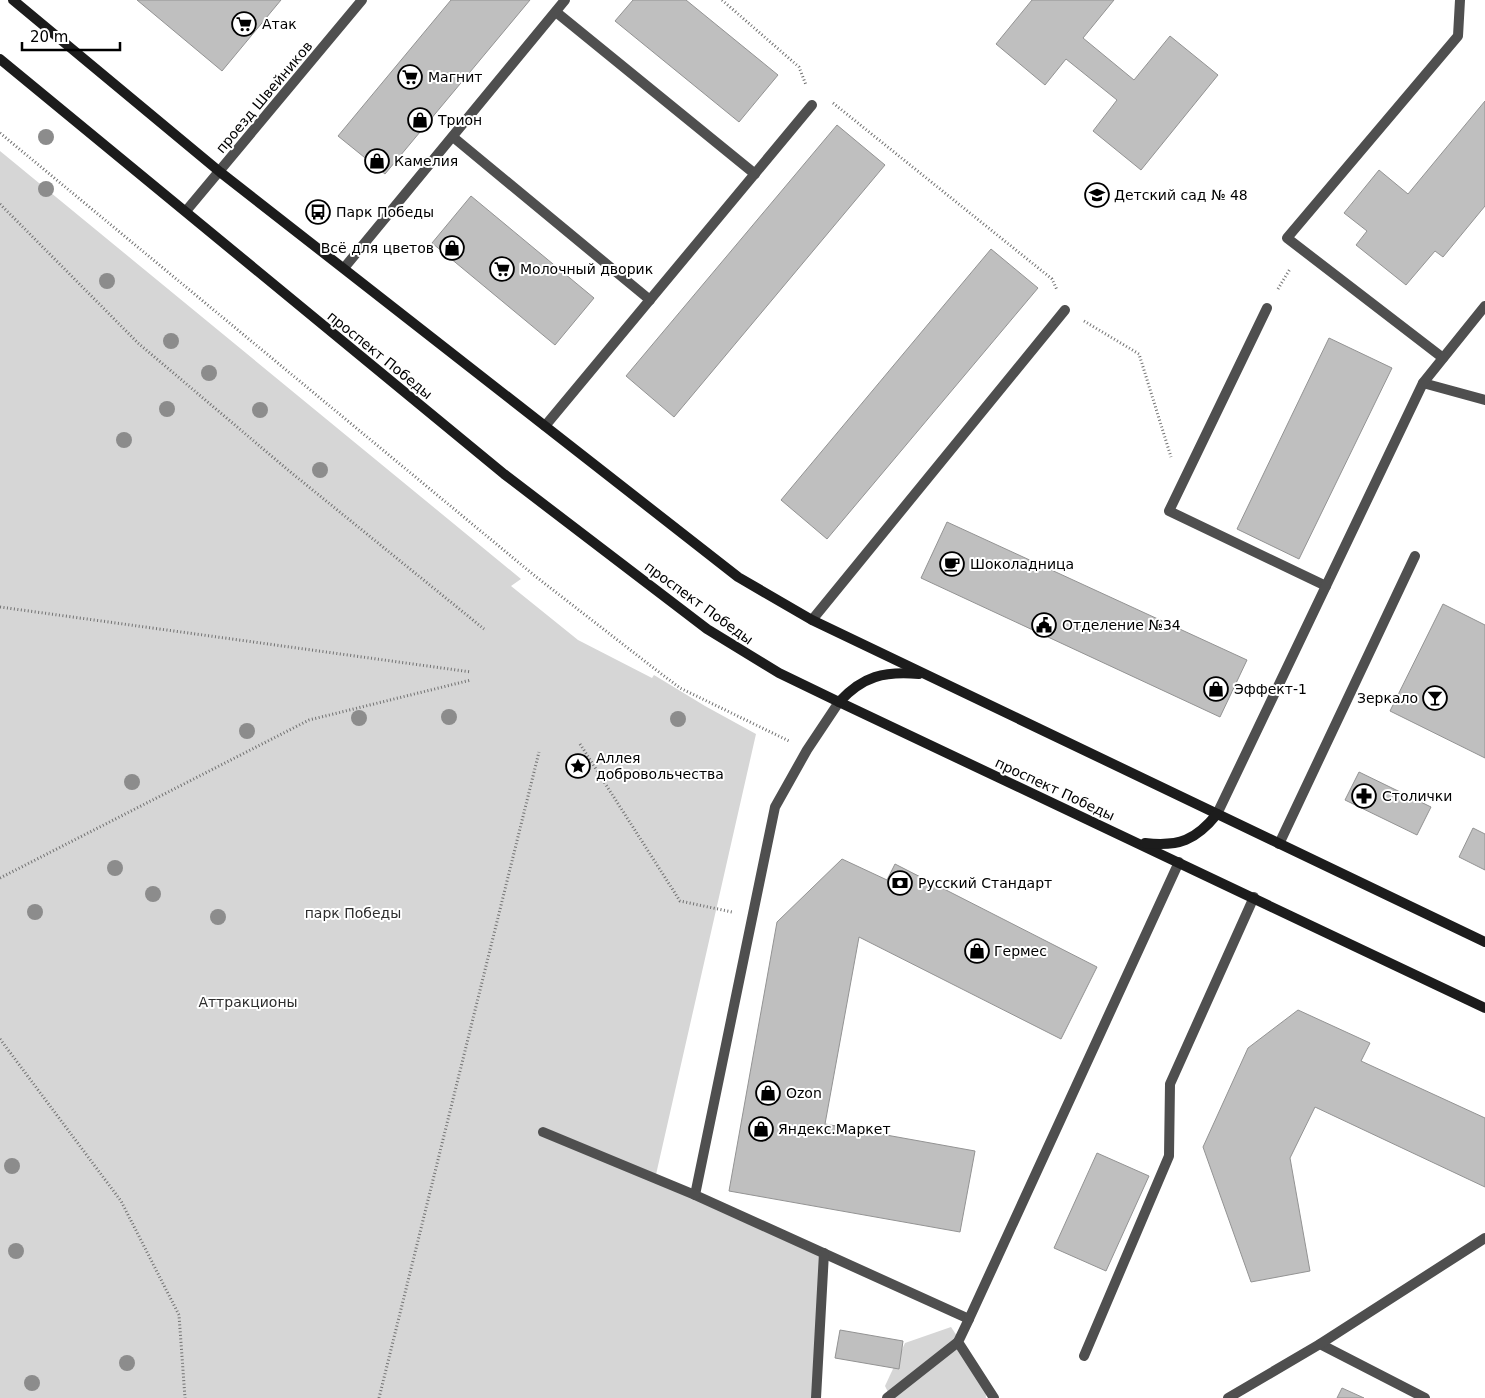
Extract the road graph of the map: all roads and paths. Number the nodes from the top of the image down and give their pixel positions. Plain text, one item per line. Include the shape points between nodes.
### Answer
1 (13, 0) edge
2 (362, 0) edge
3 (565, 0) edge
4 (722, 0) edge
5 (1460, 0) edge
6 (556, 12) junction
7 (0, 59) edge
8 (812, 105) junction
9 (0, 133) edge
10 (453, 137) junction
11 (220, 172) junction
12 (755, 174) junction
13 (0, 204) edge
14 (186, 211) junction
15 (1302, 249) junction
16 (344, 268) junction
17 (650, 300) junction
18 (1485, 306) edge
19 (1267, 308) joint
20 (1065, 310) junction
21 (1444, 358) junction
22 (1423, 384) junction
23 (1485, 400) edge
24 (545, 426) junction
25 (1180, 487) junction
26 (1415, 556) dead end
27 (1326, 586) junction
28 (0, 606) edge
29 (812, 620) junction
30 (484, 629) dead end
31 (471, 672) dead end
32 (925, 674) junction
33 (471, 680) dead end
34 (839, 702) junction
35 (580, 744) dead end
36 (807, 750) junction
37 (539, 752) dead end
38 (1218, 814) junction
39 (1135, 841) junction
40 (1279, 844) junction
41 (1179, 862) junction
42 (0, 878) edge
43 (1254, 897) junction
44 (753, 916) junction
45 (1485, 942) edge
46 (1485, 1008) edge
47 (0, 1039) edge
48 (543, 1132) dead end
49 (695, 1195) junction
50 (1485, 1238) edge
51 (824, 1253) junction
52 (969, 1319) junction
53 (958, 1342) junction
54 (1320, 1344) junction
55 (1084, 1356) dead end
56 (185, 1398) edge
57 (378, 1398) edge
58 (816, 1398) edge
59 (887, 1398) edge
60 (994, 1398) edge
61 (1228, 1398) edge
62 (1425, 1398) edge

1 - 11 main road
2 - 11 street, проезд Швейников
3 - 6 street
4 - 8 path via 799,67
5 - 15 street via 1458,36 1287,238
6 - 10 street
6 - 12 street
7 - 14 main road, проспект Победы
8 - 12 street
8 - 20 path via 834,103 944,191 1052,279
9 - 36 path via 535,576 658,672 680,688
10 - 16 street
10 - 17 street
11 - 14 street, проезд Швейников
11 - 16 main road
12 - 17 street
13 - 30 path via 138,343
14 - 34 main road, проспект Победы via 504,474 707,629 779,673
15 - 19 path
15 - 21 street
16 - 24 main road
17 - 24 street
18 - 21 street
19 - 25 street
20 - 25 path via 1139,354
20 - 29 street
21 - 22 street
22 - 23 street
22 - 27 street
24 - 29 main road via 738,577
25 - 27 street via 1169,511
26 - 40 street
27 - 38 street
28 - 31 path
29 - 32 main road
32 - 34 main road via 895,672 874,677 853,687
32 - 38 main road
33 - 42 path via 310,720
34 - 36 street
34 - 39 main road, проспект Победы
35 - 44 path via 680,901
36 - 44 street via 775,807
37 - 57 path
38 - 39 main road via 1204,830 1186,840 1164,845
38 - 40 main road
39 - 41 main road, проспект Победы
40 - 45 main road
41 - 43 main road, проспект Победы
41 - 52 street
43 - 46 main road, проспект Победы
43 - 55 street via 1170,1084 1169,1156
44 - 49 street
47 - 56 path via 125,1210 179,1315
48 - 49 street
49 - 51 street
50 - 54 street
51 - 52 street
51 - 58 street
52 - 53 street
53 - 59 street
53 - 60 street
54 - 61 street
54 - 62 street

